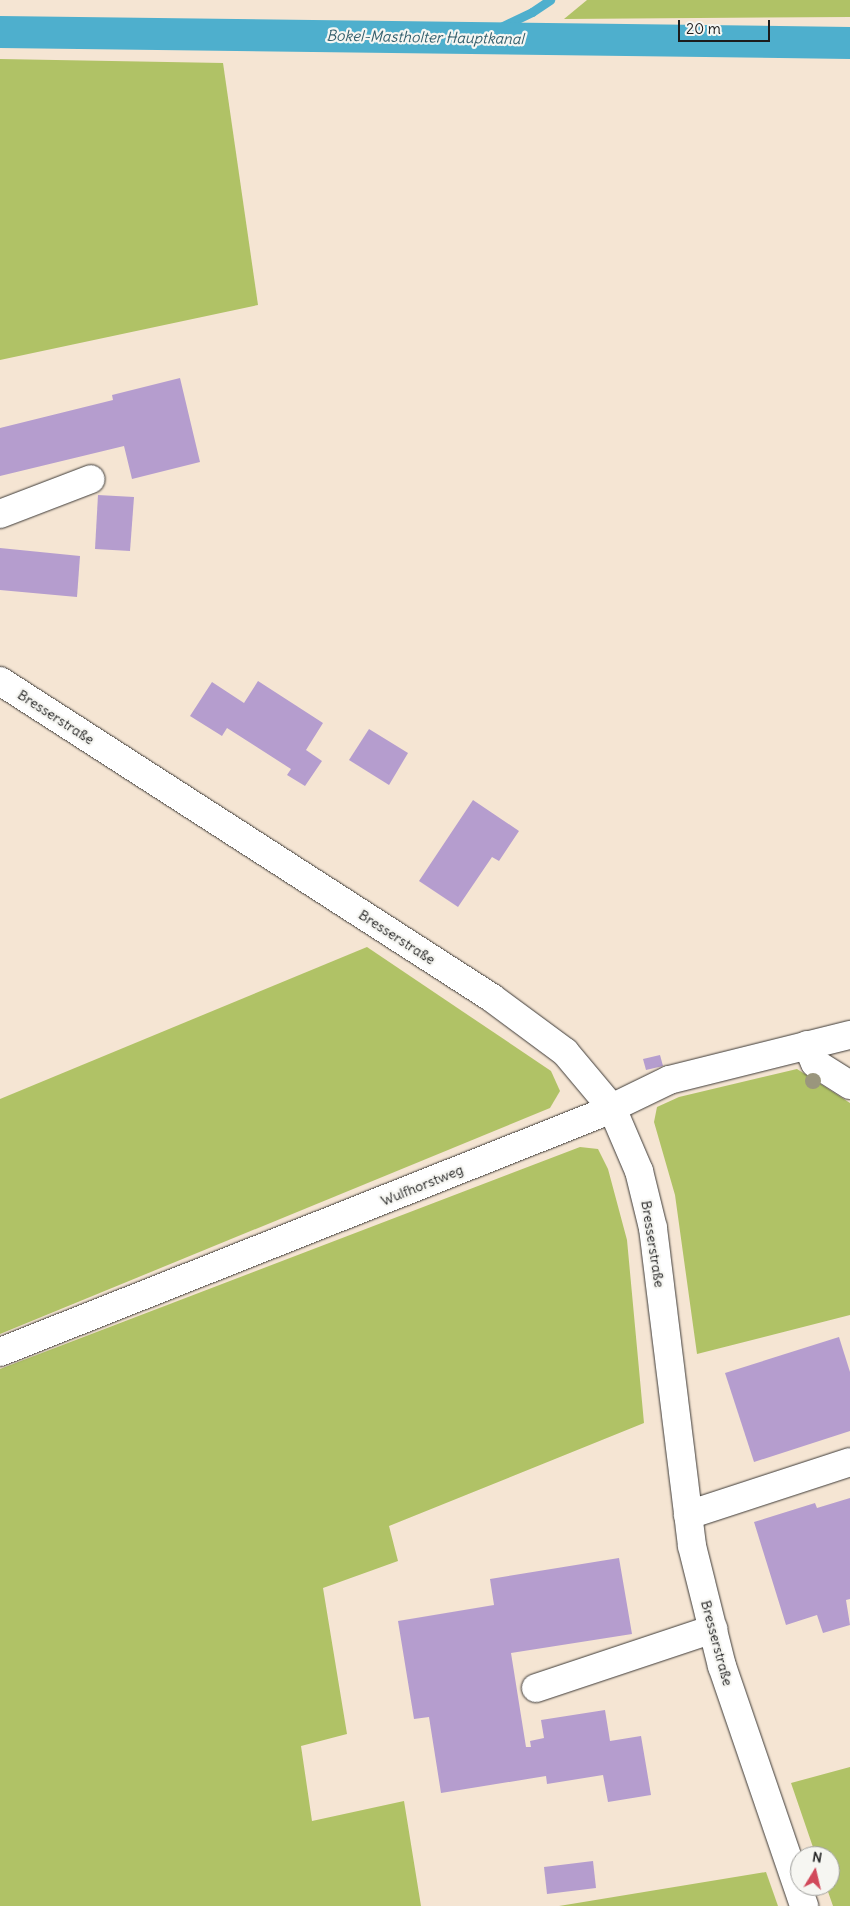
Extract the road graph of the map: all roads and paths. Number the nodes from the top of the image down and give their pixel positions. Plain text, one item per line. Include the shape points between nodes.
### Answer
1 (90, 479) dead end
2 (0, 514) edge
3 (0, 681) edge
4 (850, 1035) edge
5 (807, 1046) junction
6 (850, 1084) edge
7 (612, 1108) junction
8 (0, 1352) edge
9 (850, 1462) edge
10 (688, 1515) junction
11 (713, 1629) junction
12 (536, 1688) dead end
13 (804, 1906) edge

1 - 2 street
3 - 7 street, Bresserstraße via 492,998 565,1052
4 - 5 street, Wulfhorstweg
5 - 6 street via 815,1063
5 - 7 street, Wulfhorstweg via 669,1080
7 - 8 street, Wulfhorstweg
7 - 10 street, Bresserstraße via 639,1171 653,1228
9 - 10 street
10 - 11 street, Bresserstraße via 692,1546
11 - 12 street
11 - 13 street, Bresserstraße via 722,1666

